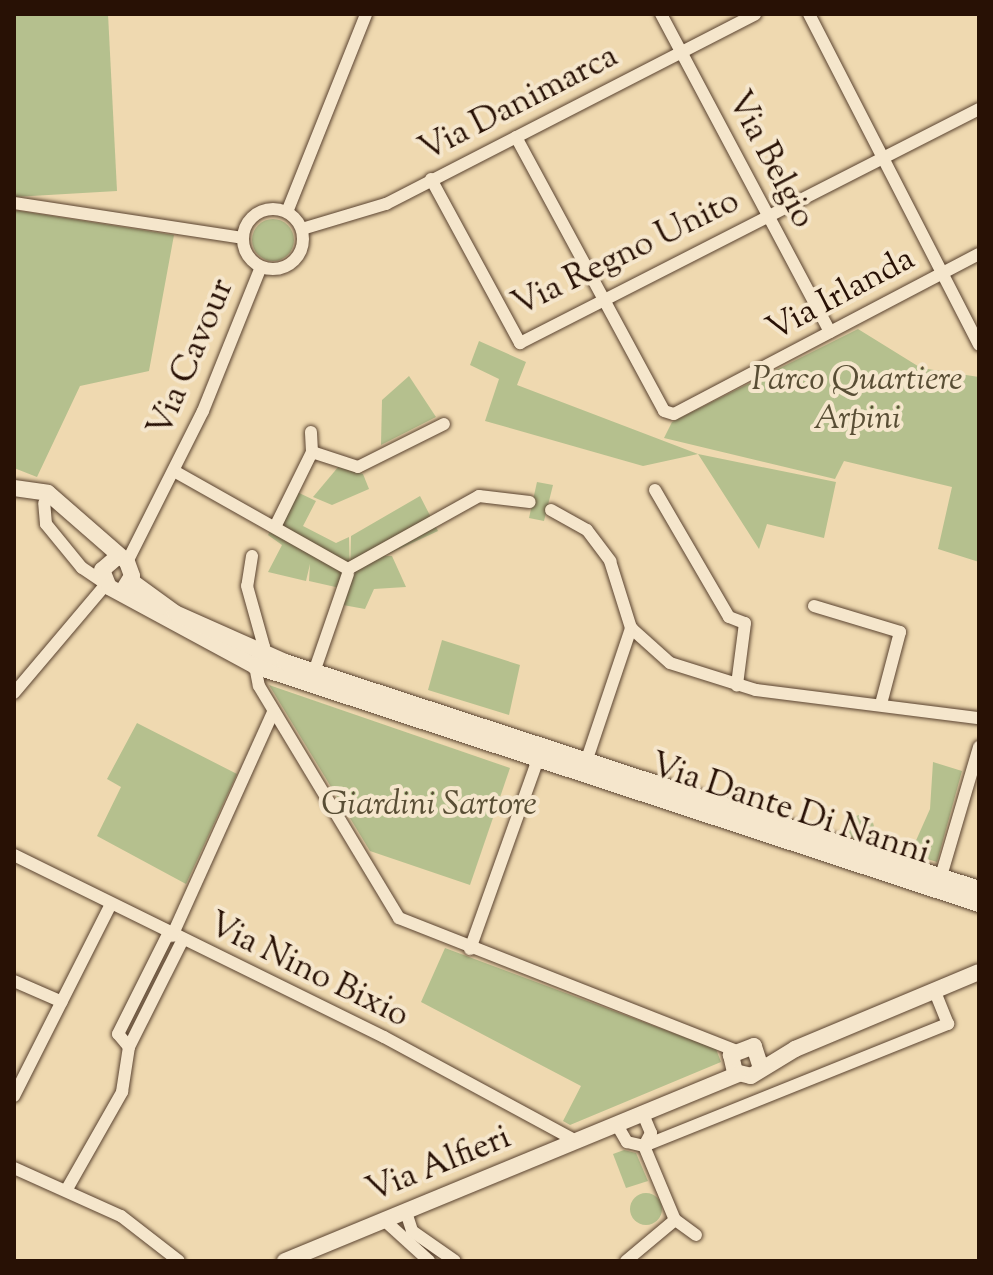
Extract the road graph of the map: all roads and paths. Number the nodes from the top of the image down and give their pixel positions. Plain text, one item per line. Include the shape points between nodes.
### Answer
1 (366, 14) edge
2 (661, 14) edge
3 (755, 14) edge
4 (809, 14) edge
5 (682, 53) junction
6 (979, 109) edge
7 (516, 137) junction
8 (882, 156) junction
9 (431, 179) junction
10 (14, 203) edge
11 (287, 212) junction
12 (768, 216) junction
13 (302, 229) junction
14 (242, 238) junction
15 (979, 254) edge
16 (261, 267) junction
17 (942, 273) junction
18 (604, 300) junction
19 (830, 332) junction
20 (979, 345) edge
21 (444, 424) dead end
22 (311, 432) dead end
23 (312, 452) junction
24 (174, 471) junction
25 (14, 488) edge
26 (655, 490) dead end
27 (530, 502) dead end
28 (44, 503) junction
29 (551, 510) dead end
30 (275, 527) junction
31 (252, 556) dead end
32 (116, 561) junction
33 (348, 574) dead end
34 (118, 585) junction
35 (814, 606) dead end
36 (631, 628) junction
37 (258, 660) junction
38 (314, 672) junction
39 (737, 685) junction
40 (14, 693) edge
41 (881, 704) junction
42 (273, 712) junction
43 (979, 718) edge
44 (979, 747) edge
45 (540, 754) junction
46 (584, 767) junction
47 (14, 855) edge
48 (939, 883) junction
49 (979, 889) edge
50 (979, 904) edge
51 (109, 905) junction
52 (174, 937) junction
53 (470, 949) junction
54 (979, 972) edge
55 (14, 981) edge
56 (934, 990) junction
57 (62, 1002) junction
58 (795, 1049) junction
59 (734, 1050) junction
60 (758, 1050) junction
61 (761, 1068) junction
62 (738, 1074) junction
63 (14, 1096) edge
64 (643, 1114) junction
65 (617, 1125) junction
66 (576, 1141) junction
67 (644, 1146) junction
68 (14, 1168) edge
69 (67, 1189) junction
70 (406, 1212) junction
71 (384, 1220) junction
72 (675, 1220) junction
73 (412, 1231) junction
74 (696, 1235) dead end
75 (400, 1238) junction
76 (179, 1261) edge
77 (285, 1261) edge
78 (429, 1261) edge
79 (455, 1261) edge
80 (626, 1261) edge

1 - 11 street
2 - 5 street, Via Belgio
3 - 5 street, Via Danimarca
4 - 8 street
5 - 7 street, Via Danimarca
5 - 12 street, Via Belgio
6 - 8 street, Via Regno Unito
7 - 9 street, Via Danimarca
7 - 18 street, Via Irlanda
8 - 12 street, Via Regno Unito
8 - 17 street
9 - 13 street, Via Danimarca via 386,204
9 - 18 street, Via Regno Unito via 511,339 520,343
10 - 14 street
11 - 13 street
11 - 14 street, Via Cavour via 258,212
12 - 18 street, Via Regno Unito
12 - 19 street, Via Belgio
13 - 16 street, Via Cavour via 297,258 281,269
14 - 16 street, Via Cavour
15 - 17 street, Via Irlanda
16 - 24 street, Via Cavour
17 - 19 street, Via Irlanda
17 - 20 street
18 - 19 street, Via Irlanda via 664,411 674,414
21 - 23 street via 358,467
22 - 23 street
23 - 30 street
24 - 30 street, Via Cavour
24 - 32 street, Via Cavour
25 - 28 street
25 - 32 street via 48,493
26 - 39 street via 729,617 745,623
27 - 30 street, Via Cavour via 479,496 348,569
28 - 32 street
28 - 34 street, Via Dante Di Nanni via 46,524 82,568
29 - 36 street via 587,530 610,561
31 - 37 street via 247,586
32 - 34 street
32 - 34 street
33 - 38 street
34 - 37 street, Via Dante Di Nanni via 167,625
34 - 40 street
35 - 41 street via 900,632
36 - 39 street via 670,663
36 - 46 street
37 - 38 street, Via Dante Di Nanni
37 - 42 street
37 - 45 street, Via Dante Di Nanni
38 - 45 street, Via Dante Di Nanni
39 - 41 street
41 - 43 street
42 - 52 street
42 - 53 street via 399,918
44 - 48 street
45 - 46 street, Via Dante Di Nanni
45 - 53 street
46 - 48 street, Via Dante Di Nanni
47 - 51 street, Via Nino Bixio
48 - 49 street, Via Dante Di Nanni
48 - 50 street, Via Dante Di Nanni
51 - 52 street, Via Nino Bixio
51 - 57 street
52 - 66 street, Via Nino Bixio via 384,1037
52 - 69 street via 129,1047 126,1084
53 - 59 street
54 - 56 street
55 - 57 street
56 - 58 street
56 - 67 street via 948,1024
57 - 63 street
58 - 60 street
58 - 61 street
59 - 60 street via 746,1044
59 - 62 street via 730,1061
60 - 61 street
61 - 62 street
62 - 64 street, Via Alfieri
64 - 65 street, Via Alfieri
64 - 67 street via 651,1133
65 - 66 street, Via Alfieri
65 - 67 street via 630,1145
66 - 70 street, Via Alfieri
67 - 72 street
68 - 69 street
69 - 76 street via 121,1216
70 - 71 street, Via Alfieri
70 - 73 street
71 - 75 street
71 - 77 street, Via Alfieri
72 - 74 street
72 - 80 street
73 - 75 street
73 - 79 street
75 - 78 street

